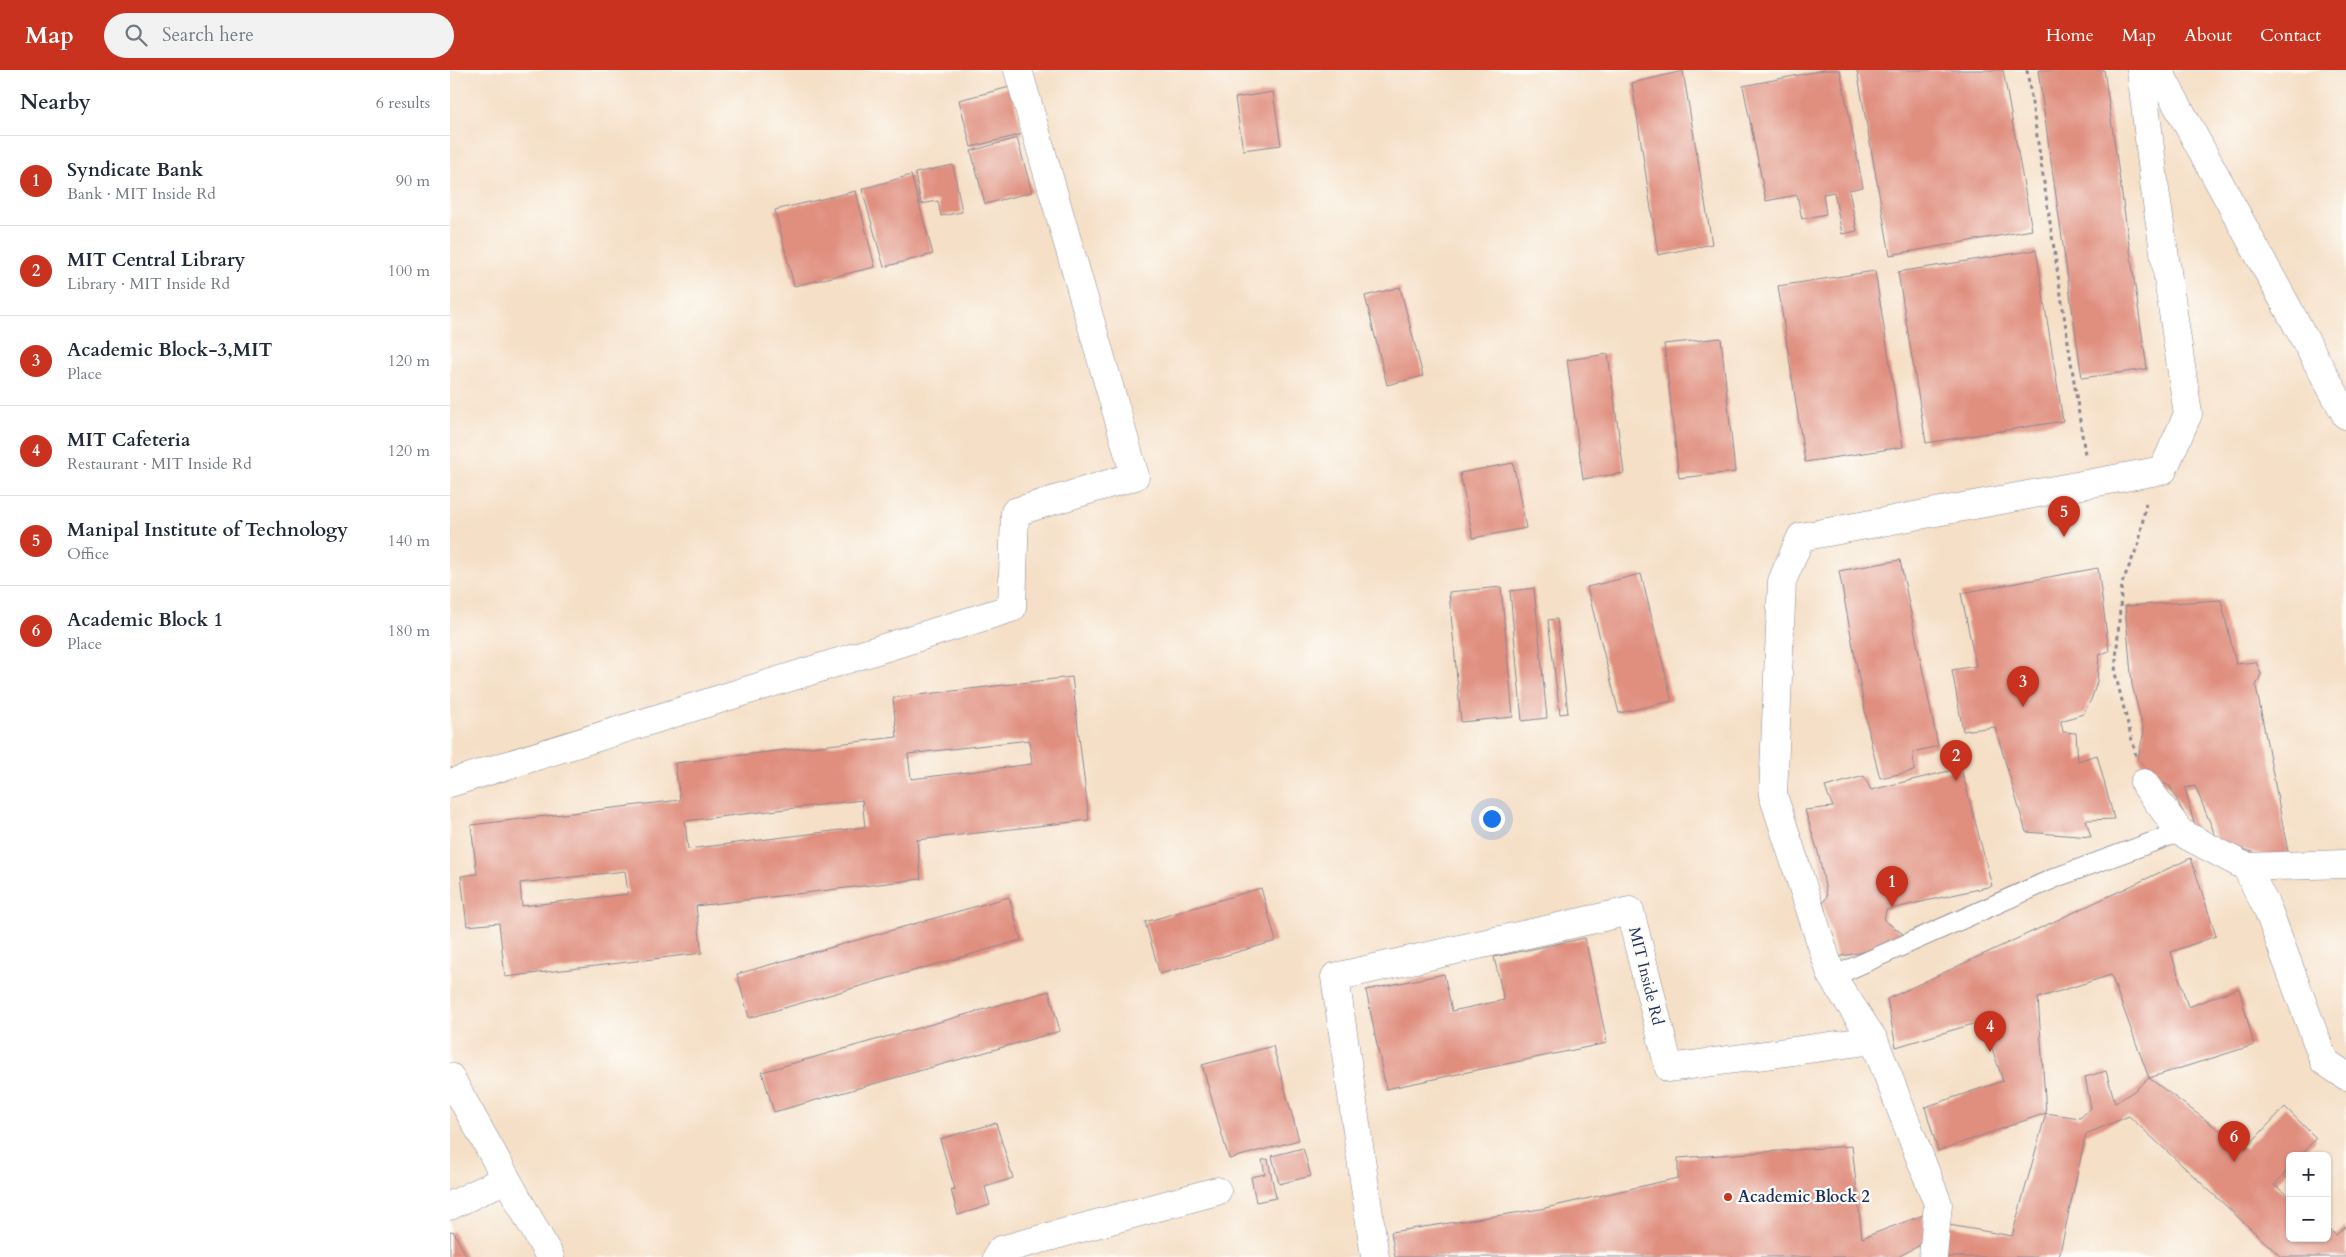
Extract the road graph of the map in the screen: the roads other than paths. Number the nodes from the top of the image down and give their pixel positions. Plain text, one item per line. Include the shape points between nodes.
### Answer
1 (1018, 70) edge
2 (2141, 70) edge
3 (2158, 70) edge
4 (2346, 415) edge
5 (450, 782) edge
6 (2144, 783) road end
7 (2180, 832) junction
8 (2346, 864) edge
9 (2246, 867) junction
10 (1832, 977) junction
11 (1874, 1040) junction
12 (2346, 1076) edge
13 (450, 1077) edge
14 (506, 1179) junction
15 (1217, 1191) dead end
16 (450, 1206) edge
17 (550, 1257) edge
18 (997, 1257) edge
19 (1375, 1257) edge
20 (1933, 1257) edge

1 - 5 street via 1135,476 1015,512 1012,608
2 - 10 street via 2188,414 2163,470 1801,538 1782,581 1773,795
3 - 4 street
6 - 7 street
7 - 9 street
7 - 10 lane via 2057,877
8 - 9 street
9 - 12 street via 2268,910 2324,1061
10 - 11 street
11 - 19 street, MIT Inside Rd via 1669,1068 1630,911 1335,977
11 - 20 street via 1938,1204
13 - 14 street
14 - 16 street
14 - 17 street
15 - 18 street via 1001,1250

